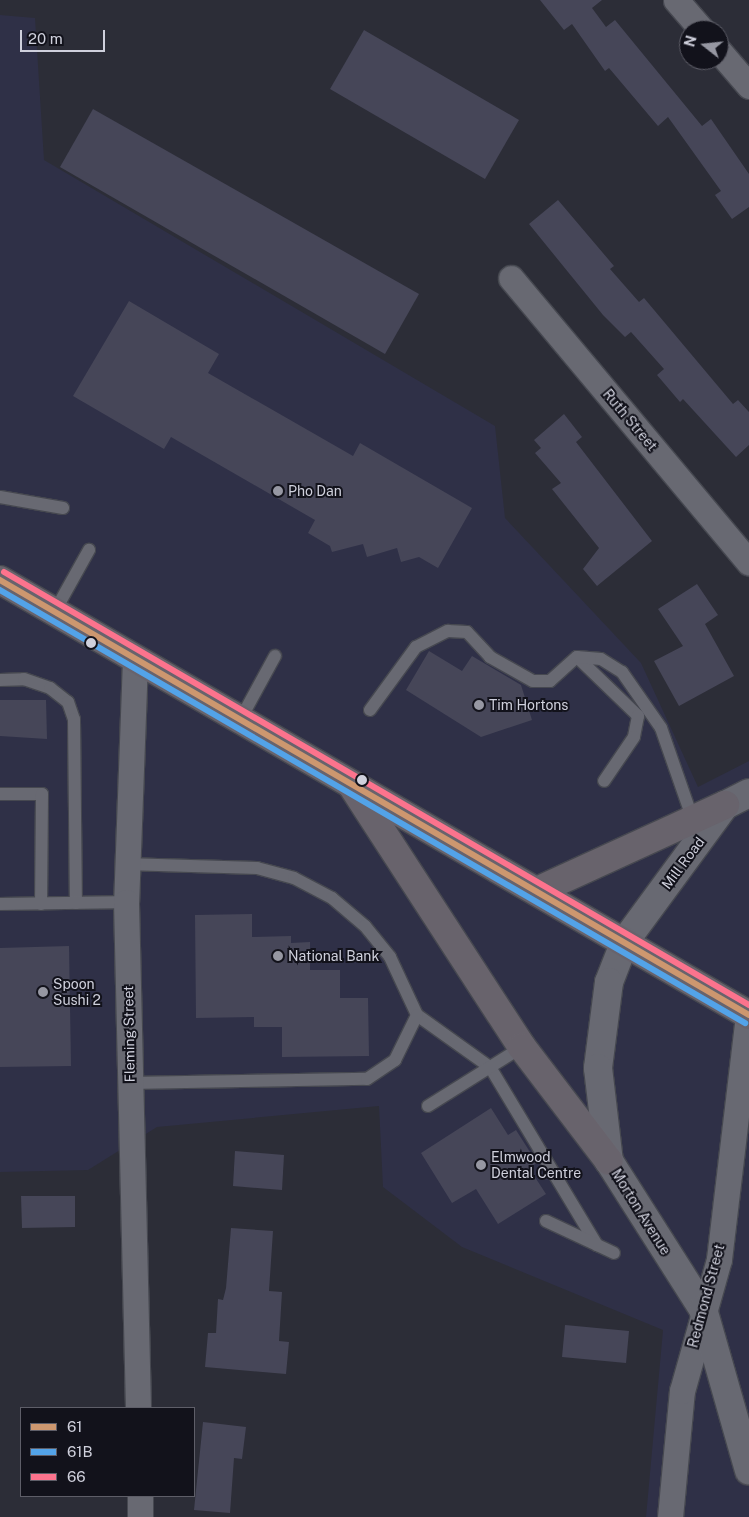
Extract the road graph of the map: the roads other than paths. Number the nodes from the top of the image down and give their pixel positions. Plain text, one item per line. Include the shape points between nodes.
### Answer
1 (676, 0) edge
2 (693, 20) edge
3 (729, 62) edge
4 (749, 86) edge
5 (510, 278) dead end
6 (0, 497) edge
7 (63, 508) dead end
8 (89, 550) dead end
9 (749, 562) edge
10 (0, 580) edge
11 (54, 612) junction
12 (276, 656) dead end
13 (577, 657) junction
14 (135, 660) junction
15 (0, 680) edge
16 (370, 710) dead end
17 (240, 720) junction
18 (604, 780) dead end
19 (350, 783) junction
20 (749, 793) edge
21 (0, 794) edge
22 (725, 806) junction
23 (693, 820) junction
24 (126, 864) junction
25 (537, 891) junction
26 (126, 902) junction
27 (76, 903) junction
28 (0, 904) edge
29 (41, 904) junction
30 (625, 941) junction
31 (417, 1015) junction
32 (748, 1015) edge
33 (522, 1047) junction
34 (490, 1067) junction
35 (130, 1082) junction
36 (428, 1106) dead end
37 (609, 1161) junction
38 (546, 1221) dead end
39 (597, 1245) junction
40 (614, 1253) dead end
41 (703, 1309) junction
42 (138, 1407) edge
43 (749, 1471) edge
44 (140, 1497) edge
45 (140, 1517) edge
46 (670, 1517) edge

1 - 2 street
3 - 4 street
5 - 9 street, Ruth Street
6 - 7 lane
8 - 11 lane
10 - 11 main road
11 - 14 main road
12 - 17 lane
13 - 16 lane via 550,681 533,681 490,656 467,632 448,631 416,647
13 - 18 lane via 638,716 634,736
13 - 23 lane via 601,659 622,672 642,695 661,728
14 - 17 main road
14 - 24 street, Fleming Street
15 - 27 lane via 24,679 50,688 68,702 74,719
17 - 19 main road
19 - 25 main road
19 - 33 main road
20 - 22 street, Mill Road
21 - 29 lane via 42,794
22 - 23 main road
22 - 30 street, Mill Road
23 - 25 main road
24 - 26 street, Fleming Street
24 - 31 lane via 257,868 302,882 332,898 365,926 390,957
25 - 30 main road
26 - 27 lane
26 - 35 street, Fleming Street
27 - 29 lane
28 - 29 lane
30 - 32 main road
30 - 37 street, Morton Avenue via 609,982 598,1068
31 - 34 lane
31 - 35 lane via 395,1060 367,1079
32 - 41 street, Redmond Street via 719,1258
33 - 34 lane
33 - 37 main road
34 - 36 lane
34 - 39 lane
35 - 42 street, Fleming Street
37 - 41 street, Morton Avenue
38 - 39 lane
39 - 40 lane
41 - 43 street, Morton Avenue
41 - 46 street, Redmond Street via 682,1391
44 - 45 street

